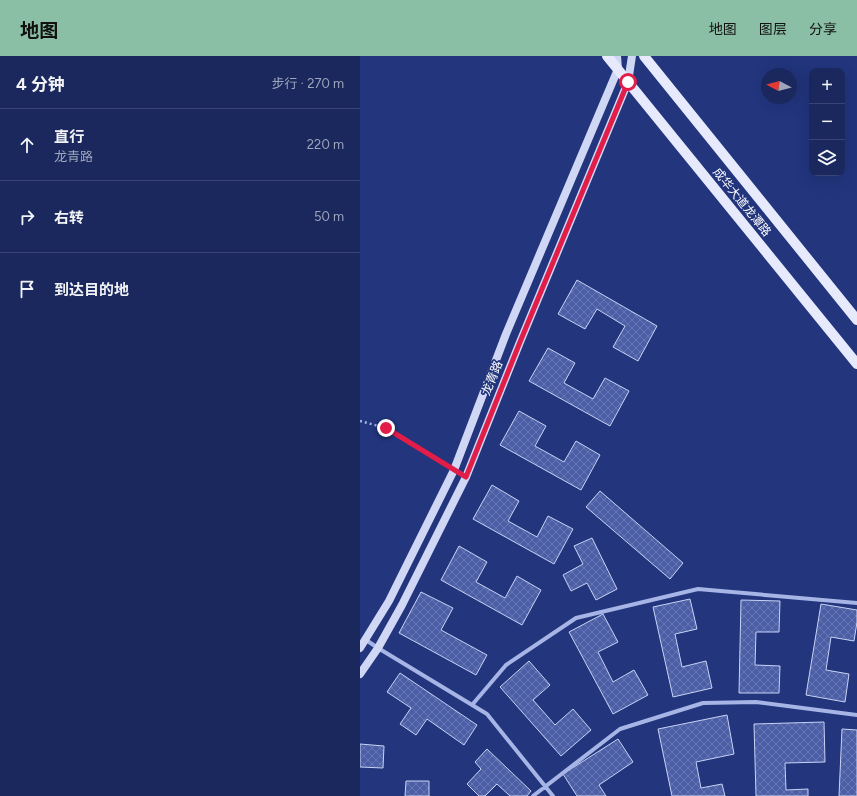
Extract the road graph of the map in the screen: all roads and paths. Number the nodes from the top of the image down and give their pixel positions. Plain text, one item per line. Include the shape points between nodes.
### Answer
1 (607, 56) edge
2 (617, 56) edge
3 (632, 56) edge
4 (644, 56) edge
5 (618, 69) junction
6 (628, 82) junction
7 (857, 320) edge
8 (857, 364) edge
9 (360, 422) edge
10 (454, 470) junction
11 (857, 603) edge
12 (366, 640) junction
13 (360, 648) edge
14 (378, 648) junction
15 (360, 674) edge
16 (472, 705) junction
17 (857, 715) edge
18 (546, 786) junction
19 (533, 796) edge
20 (553, 796) edge

1 - 5 main road, 成华大道龙潭路
2 - 5 street
3 - 6 street, 龙青路
4 - 7 main road, 成华大道龙潭路
5 - 6 main road, 成华大道龙潭路
5 - 10 street, 龙青路 via 506,334
6 - 8 main road, 成华大道龙潭路
6 - 14 street, 龙青路 via 466,477
9 - 10 path via 386,428
10 - 12 street, 龙青路 via 389,601
11 - 16 street via 698,589 576,618 506,665
12 - 13 street, 龙青路
12 - 14 street
14 - 15 street, 龙青路
14 - 16 street
16 - 18 street via 488,714
17 - 18 street via 756,702 703,703 620,729
18 - 19 street
18 - 20 street

